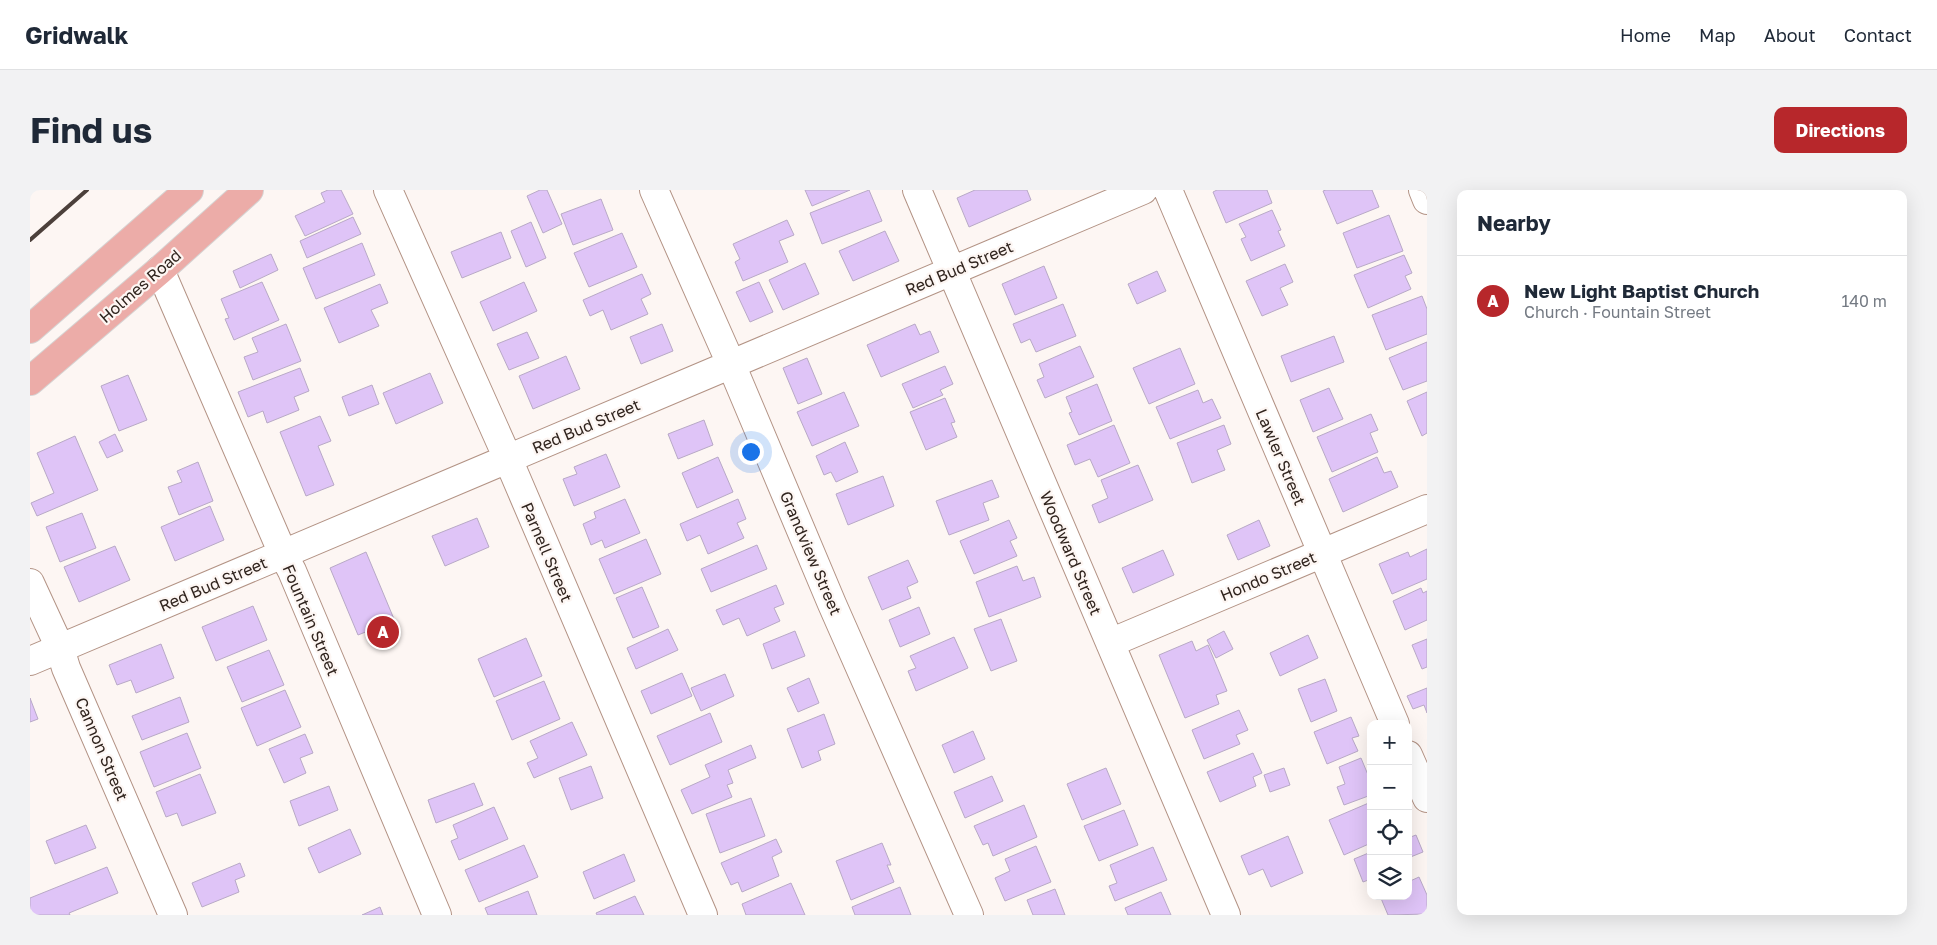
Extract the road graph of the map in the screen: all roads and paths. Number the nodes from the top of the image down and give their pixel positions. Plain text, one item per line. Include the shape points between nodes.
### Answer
1 (189, 190) edge
2 (248, 190) edge
3 (388, 190) edge
4 (654, 190) edge
5 (917, 190) edge
6 (1143, 190) edge
7 (1168, 190) edge
8 (1423, 190) edge
9 (1427, 200) edge
10 (160, 270) junction
11 (952, 271) junction
12 (30, 329) edge
13 (731, 364) junction
14 (30, 381) edge
15 (508, 459) junction
16 (1427, 509) edge
17 (283, 554) junction
18 (1321, 554) junction
19 (30, 583) edge
20 (1110, 643) junction
21 (60, 648) junction
22 (30, 661) edge
23 (1393, 720) edge
24 (1412, 764) edge
25 (1427, 798) edge
26 (173, 915) edge
27 (437, 915) edge
28 (704, 915) edge
29 (969, 915) edge
30 (1226, 915) edge

1 - 12 main road
2 - 10 main road, Holmes Road
3 - 15 street, Parnell Street
4 - 13 street, Grandview Street
5 - 11 street, Woodward Street
6 - 11 street, Red Bud Street
7 - 18 street, Lawler Street
8 - 9 street
10 - 14 main road, Holmes Road
10 - 17 street, Fountain Street
11 - 13 street, Red Bud Street
11 - 20 street, Woodward Street
13 - 15 street, Red Bud Street
13 - 29 street, Grandview Street
15 - 17 street, Red Bud Street
15 - 28 street, Parnell Street
16 - 18 street, Hondo Street
17 - 21 street, Red Bud Street
17 - 27 street, Fountain Street
18 - 20 street, Hondo Street
18 - 23 street, Lawler Street
19 - 21 street, Cannon Street
20 - 30 street, Woodward Street
21 - 22 street, Red Bud Street
21 - 26 street, Cannon Street
24 - 25 street

